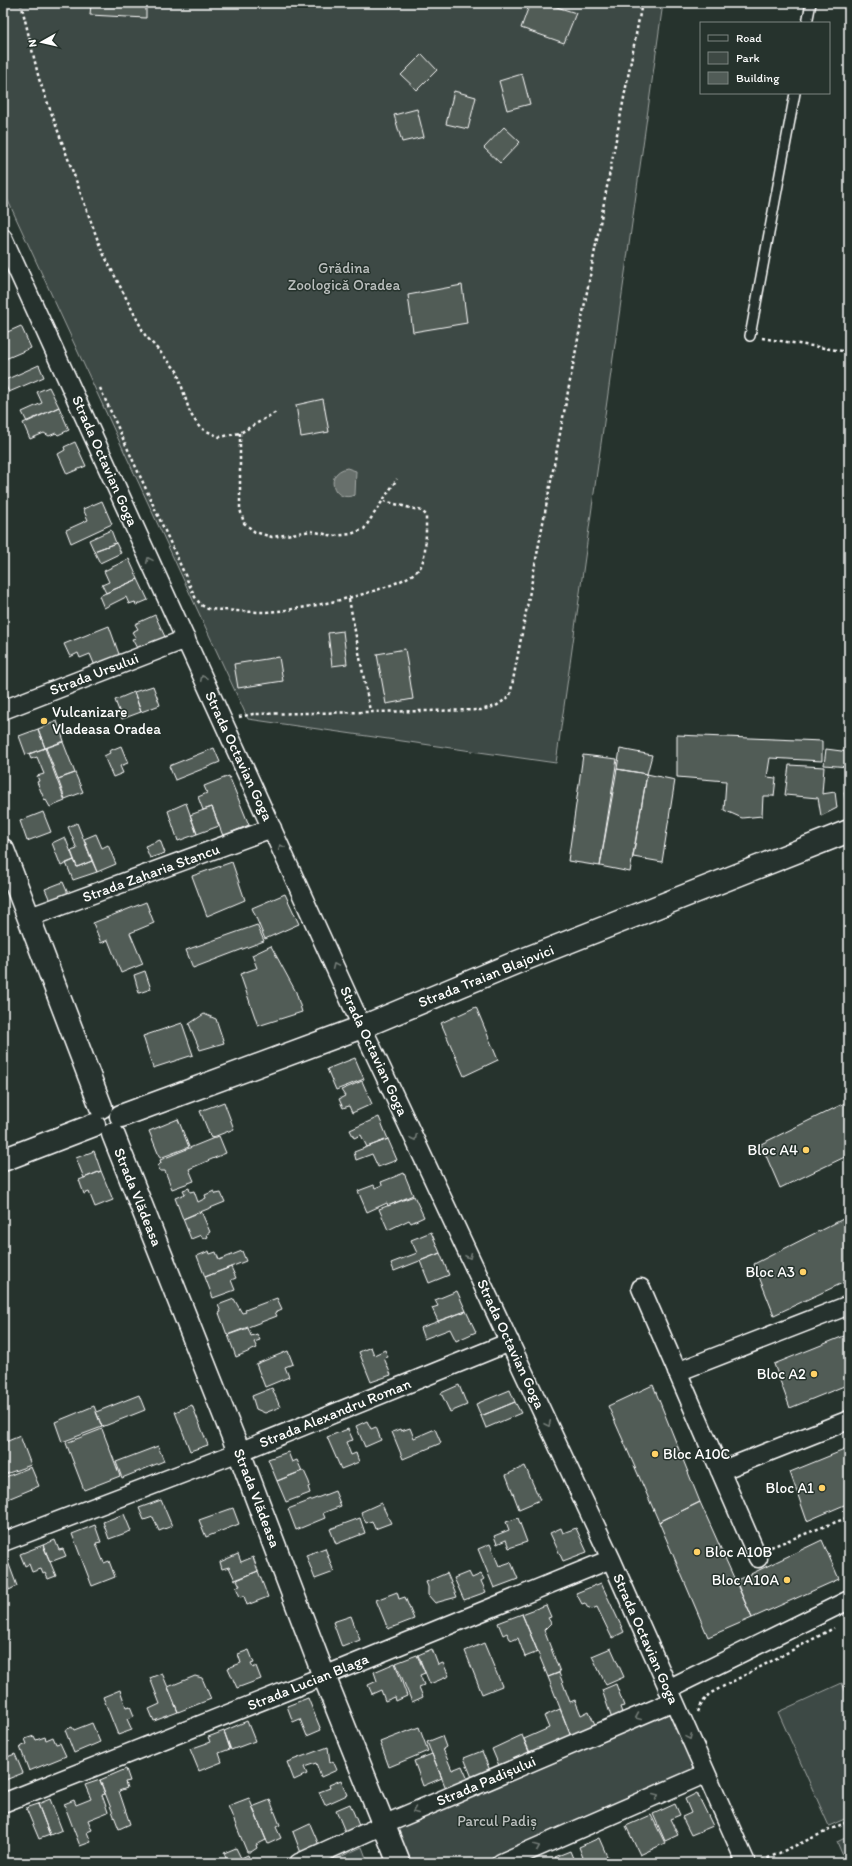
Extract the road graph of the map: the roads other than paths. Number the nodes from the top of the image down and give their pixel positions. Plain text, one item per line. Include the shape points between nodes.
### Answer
1 (811, 3) edge
2 (807, 22) edge
3 (794, 94) edge
4 (3, 238) edge
5 (9, 267) edge
6 (750, 336) road end
7 (186, 639) junction
8 (3, 710) edge
9 (272, 828) junction
10 (849, 830) edge
11 (3, 850) edge
12 (30, 917) junction
13 (362, 1026) junction
14 (97, 1116) junction
15 (117, 1125) junction
16 (3, 1160) edge
17 (641, 1288) dead end
18 (849, 1305) edge
19 (510, 1342) junction
20 (677, 1372) junction
21 (849, 1420) edge
22 (239, 1452) junction
23 (720, 1471) junction
24 (3, 1542) edge
25 (758, 1555) road end
26 (611, 1559) junction
27 (849, 1600) edge
28 (324, 1676) junction
29 (671, 1695) junction
30 (705, 1774) junction
31 (3, 1803) edge
32 (383, 1825) junction
33 (299, 1863) edge
34 (399, 1863) edge
35 (501, 1863) edge
36 (746, 1863) edge

1 - 2 lane
3 - 6 lane
4 - 5 street, Strada Octavian Goga
7 -> 5 street, Strada Octavian Goga
7 - 8 street, Strada Ursului
9 -> 7 street, Strada Octavian Goga
9 - 12 street, Strada Zaharia Stancu
13 -> 9 street, Strada Octavian Goga
10 - 13 street, Strada Traian Blajovici
11 - 12 street
12 - 14 street
13 - 15 street, Strada Traian Blajovici
13 -> 19 street, Strada Octavian Goga
14 - 15 street via 99,1132 108,1135
14 - 16 street
15 - 22 street, Strada Vlădeasa
17 - 20 street
18 - 20 street
19 - 22 street, Strada Alexandru Roman
19 -> 26 street, Strada Octavian Goga
20 - 23 street
21 - 23 street
22 - 24 street, Strada Alexandru Roman
22 - 28 street, Strada Vlădeasa
23 - 25 street
26 - 28 street, Strada Lucian Blaga
26 - 29 street, Strada Octavian Goga
27 - 29 street, Strada Padișului
28 - 31 street, Strada Lucian Blaga
28 - 32 street, Strada Vlădeasa
29 -> 30 street, Strada Octavian Goga
29 -> 32 street, Strada Padișului
35 -> 30 street
30 - 36 street, Strada Octavian Goga
32 - 33 street, Strada Padișului
32 - 34 street, Strada Vlădeasa

